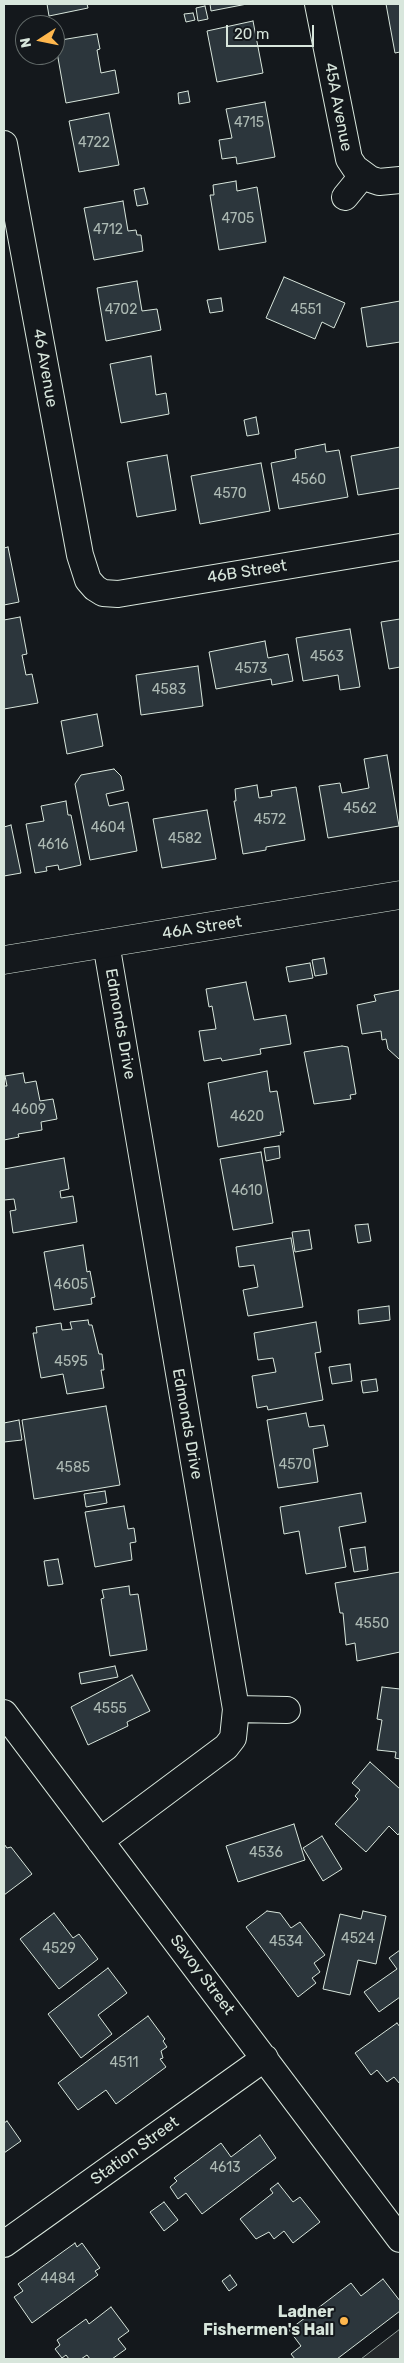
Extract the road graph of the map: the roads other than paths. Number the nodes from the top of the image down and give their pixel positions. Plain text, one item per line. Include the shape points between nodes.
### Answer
1 (318, 4) edge
2 (4, 144) edge
3 (363, 175) junction
4 (400, 180) edge
5 (345, 197) dead end
6 (400, 547) edge
7 (95, 588) joint
8 (400, 895) edge
9 (106, 943) junction
10 (4, 960) edge
11 (236, 1709) junction
12 (287, 1710) dead end
13 (4, 1712) edge
14 (100, 1841) junction
15 (265, 2058) junction
16 (400, 2239) edge
17 (4, 2244) edge

1 - 3 street, 45A Avenue via 345,150
2 - 7 street, 46 Avenue via 80,556 86,575
3 - 4 street via 379,182
3 - 5 street
6 - 7 street, 46B Street via 118,594 103,593
8 - 9 street, 46A Street
9 - 10 street, 46A Street
9 - 11 street, Edmonds Drive
11 - 12 street
11 - 14 street, Edmonds Drive via 233,1738 226,1747
13 - 14 street, Savoy Street
14 - 15 street, Savoy Street
15 - 16 street, Savoy Street
15 - 17 street, Station Street

